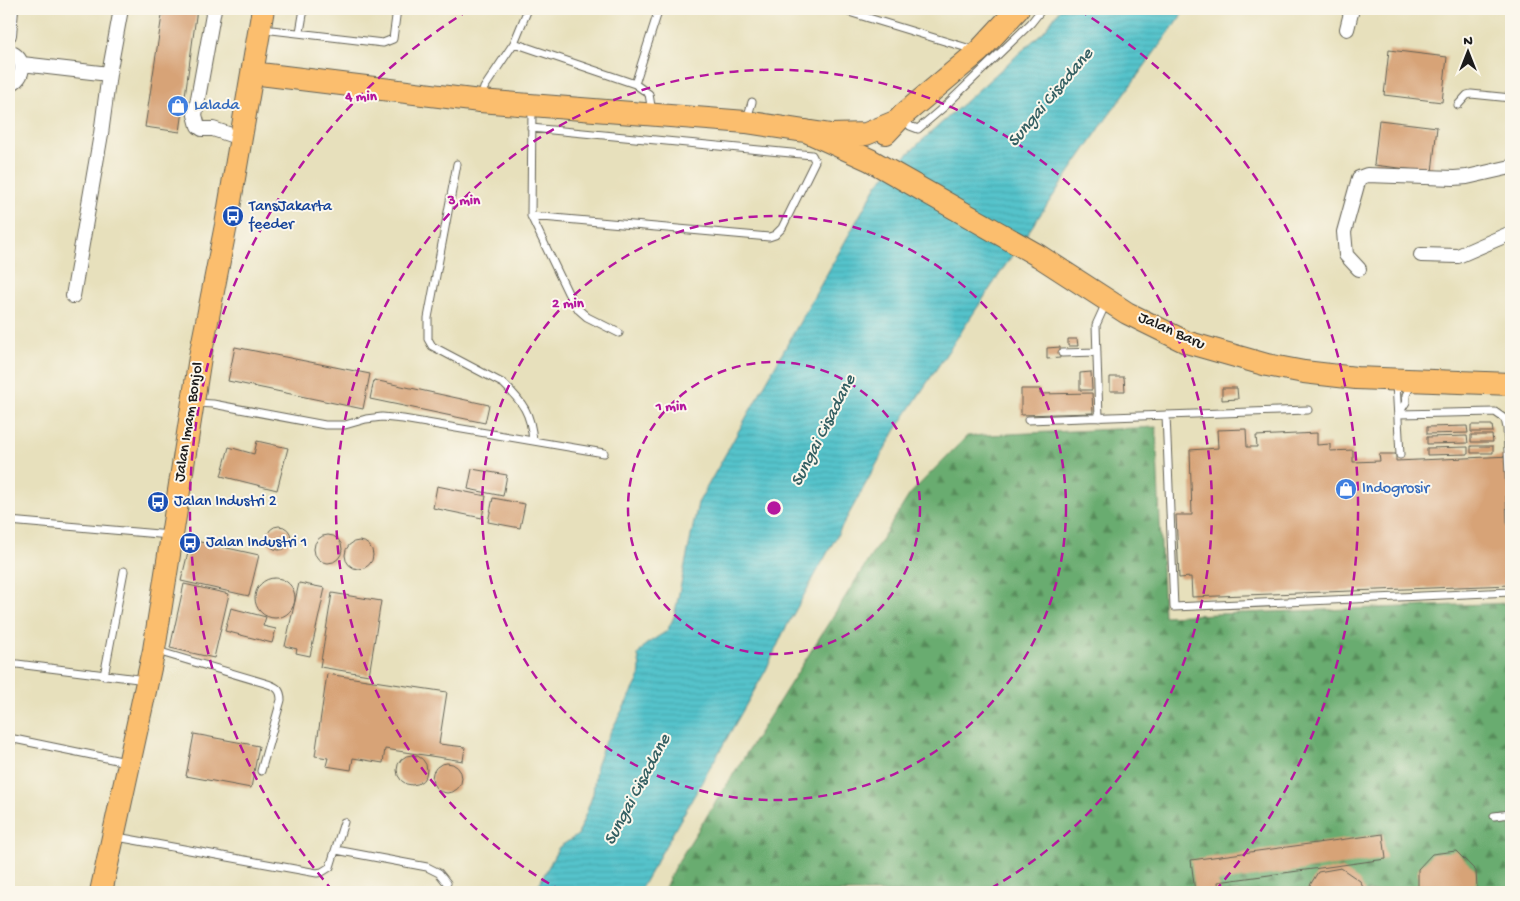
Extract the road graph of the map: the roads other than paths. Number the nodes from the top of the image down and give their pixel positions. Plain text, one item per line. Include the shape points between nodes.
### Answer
1 (11, 9) edge
2 (121, 9) edge
3 (214, 9) edge
4 (304, 9) edge
5 (397, 9) edge
6 (528, 9) edge
7 (659, 9) edge
8 (839, 9) edge
9 (1018, 9) edge
10 (1042, 9) edge
11 (1352, 9) edge
12 (262, 19) edge
13 (1347, 29) dead end
14 (300, 32) junction
15 (9, 35) edge
16 (514, 43) junction
17 (979, 51) junction
18 (9, 52) edge
19 (22, 64) junction
20 (252, 73) junction
21 (109, 74) junction
22 (9, 84) edge
23 (635, 84) junction
24 (1511, 98) edge
25 (480, 101) junction
26 (1458, 105) dead end
27 (532, 106) junction
28 (652, 115) junction
29 (898, 119) junction
30 (531, 128) junction
31 (806, 130) junction
32 (240, 138) junction
33 (874, 162) junction
34 (457, 164) dead end
35 (1511, 167) edge
36 (531, 216) junction
37 (1511, 234) edge
38 (1421, 255) dead end
39 (1359, 269) dead end
40 (73, 296) dead end
41 (1107, 300) junction
42 (619, 333) dead end
43 (1097, 352) junction
44 (1062, 353) dead end
45 (1404, 380) junction
46 (1511, 384) edge
47 (193, 403) junction
48 (1308, 410) dead end
49 (1399, 414) junction
50 (1166, 415) junction
51 (1099, 418) junction
52 (1028, 420) dead end
53 (1509, 428) edge
54 (532, 441) junction
55 (604, 453) dead end
56 (1400, 455) dead end
57 (9, 521) edge
58 (1511, 522) edge
59 (172, 535) junction
60 (124, 571) dead end
61 (1511, 592) edge
62 (154, 650) junction
63 (9, 663) edge
64 (104, 676) junction
65 (148, 682) junction
66 (9, 739) edge
67 (129, 763) junction
68 (261, 771) dead end
69 (1511, 814) edge
70 (1494, 816) dead end
71 (344, 822) dead end
72 (114, 837) junction
73 (336, 850) junction
74 (447, 883) dead end
75 (101, 892) edge

1 - 15 street
2 - 21 street
3 - 32 street via 196,121 202,129 213,129
4 - 14 lane
5 - 14 lane via 393,39 389,42
6 - 16 lane
7 - 23 lane
8 - 17 lane
9 - 17 main road
10 - 29 lane via 918,129
11 - 13 street
12 - 14 lane
12 - 20 main road, Jalan Imam Bonjol
16 - 23 lane
16 - 25 lane via 484,88
17 - 29 main road
18 - 19 street
19 - 21 street
19 - 22 street via 18,79
20 - 25 main road
20 - 32 main road, Jalan Imam Bonjol
21 - 40 street
23 - 28 lane via 649,94
24 - 26 lane via 1471,94
25 - 27 main road
27 - 28 main road
27 - 30 lane
28 - 31 main road via 749,112
29 - 31 main road via 858,136
29 - 33 main road via 876,145
30 - 36 lane
30 - 36 lane via 812,155 815,161 782,228 768,237
31 - 33 main road, Jalan Baru
32 - 47 main road, Jalan Imam Bonjol
33 - 41 main road, Jalan Baru via 1039,256
34 - 54 lane via 428,318 428,339 432,346 504,384 528,413
35 - 39 street via 1454,178 1367,175 1359,178 1344,232 1346,255
36 - 42 lane via 579,310
37 - 38 street via 1458,256
41 - 43 lane via 1096,325
41 - 45 main road, Jalan Baru via 1186,342 1228,355 1304,372
43 - 44 lane
43 - 51 lane
45 - 46 main road, Jalan Baru
45 - 49 lane
45 - 49 lane via 1406,402
47 - 54 lane via 325,425 345,425 382,417
47 - 59 main road, Jalan Imam Bonjol
48 - 50 lane
49 - 53 lane via 1495,412 1505,419
49 - 56 lane
50 - 51 lane
50 - 61 lane via 1174,606
51 - 52 lane
53 - 58 lane
54 - 55 lane
57 - 59 lane
59 - 62 main road, Jalan Imam Bonjol
60 - 64 lane
62 - 65 main road, Jalan Imam Bonjol
62 - 68 lane via 279,690 281,700
63 - 64 lane
64 - 65 lane
65 - 67 main road, Jalan Imam Bonjol
66 - 67 lane
67 - 72 main road, Jalan Imam Bonjol
69 - 70 lane
71 - 73 lane
72 - 73 lane via 317,873 330,867
72 - 75 main road, Jalan Imam Bonjol
73 - 74 lane via 427,867

